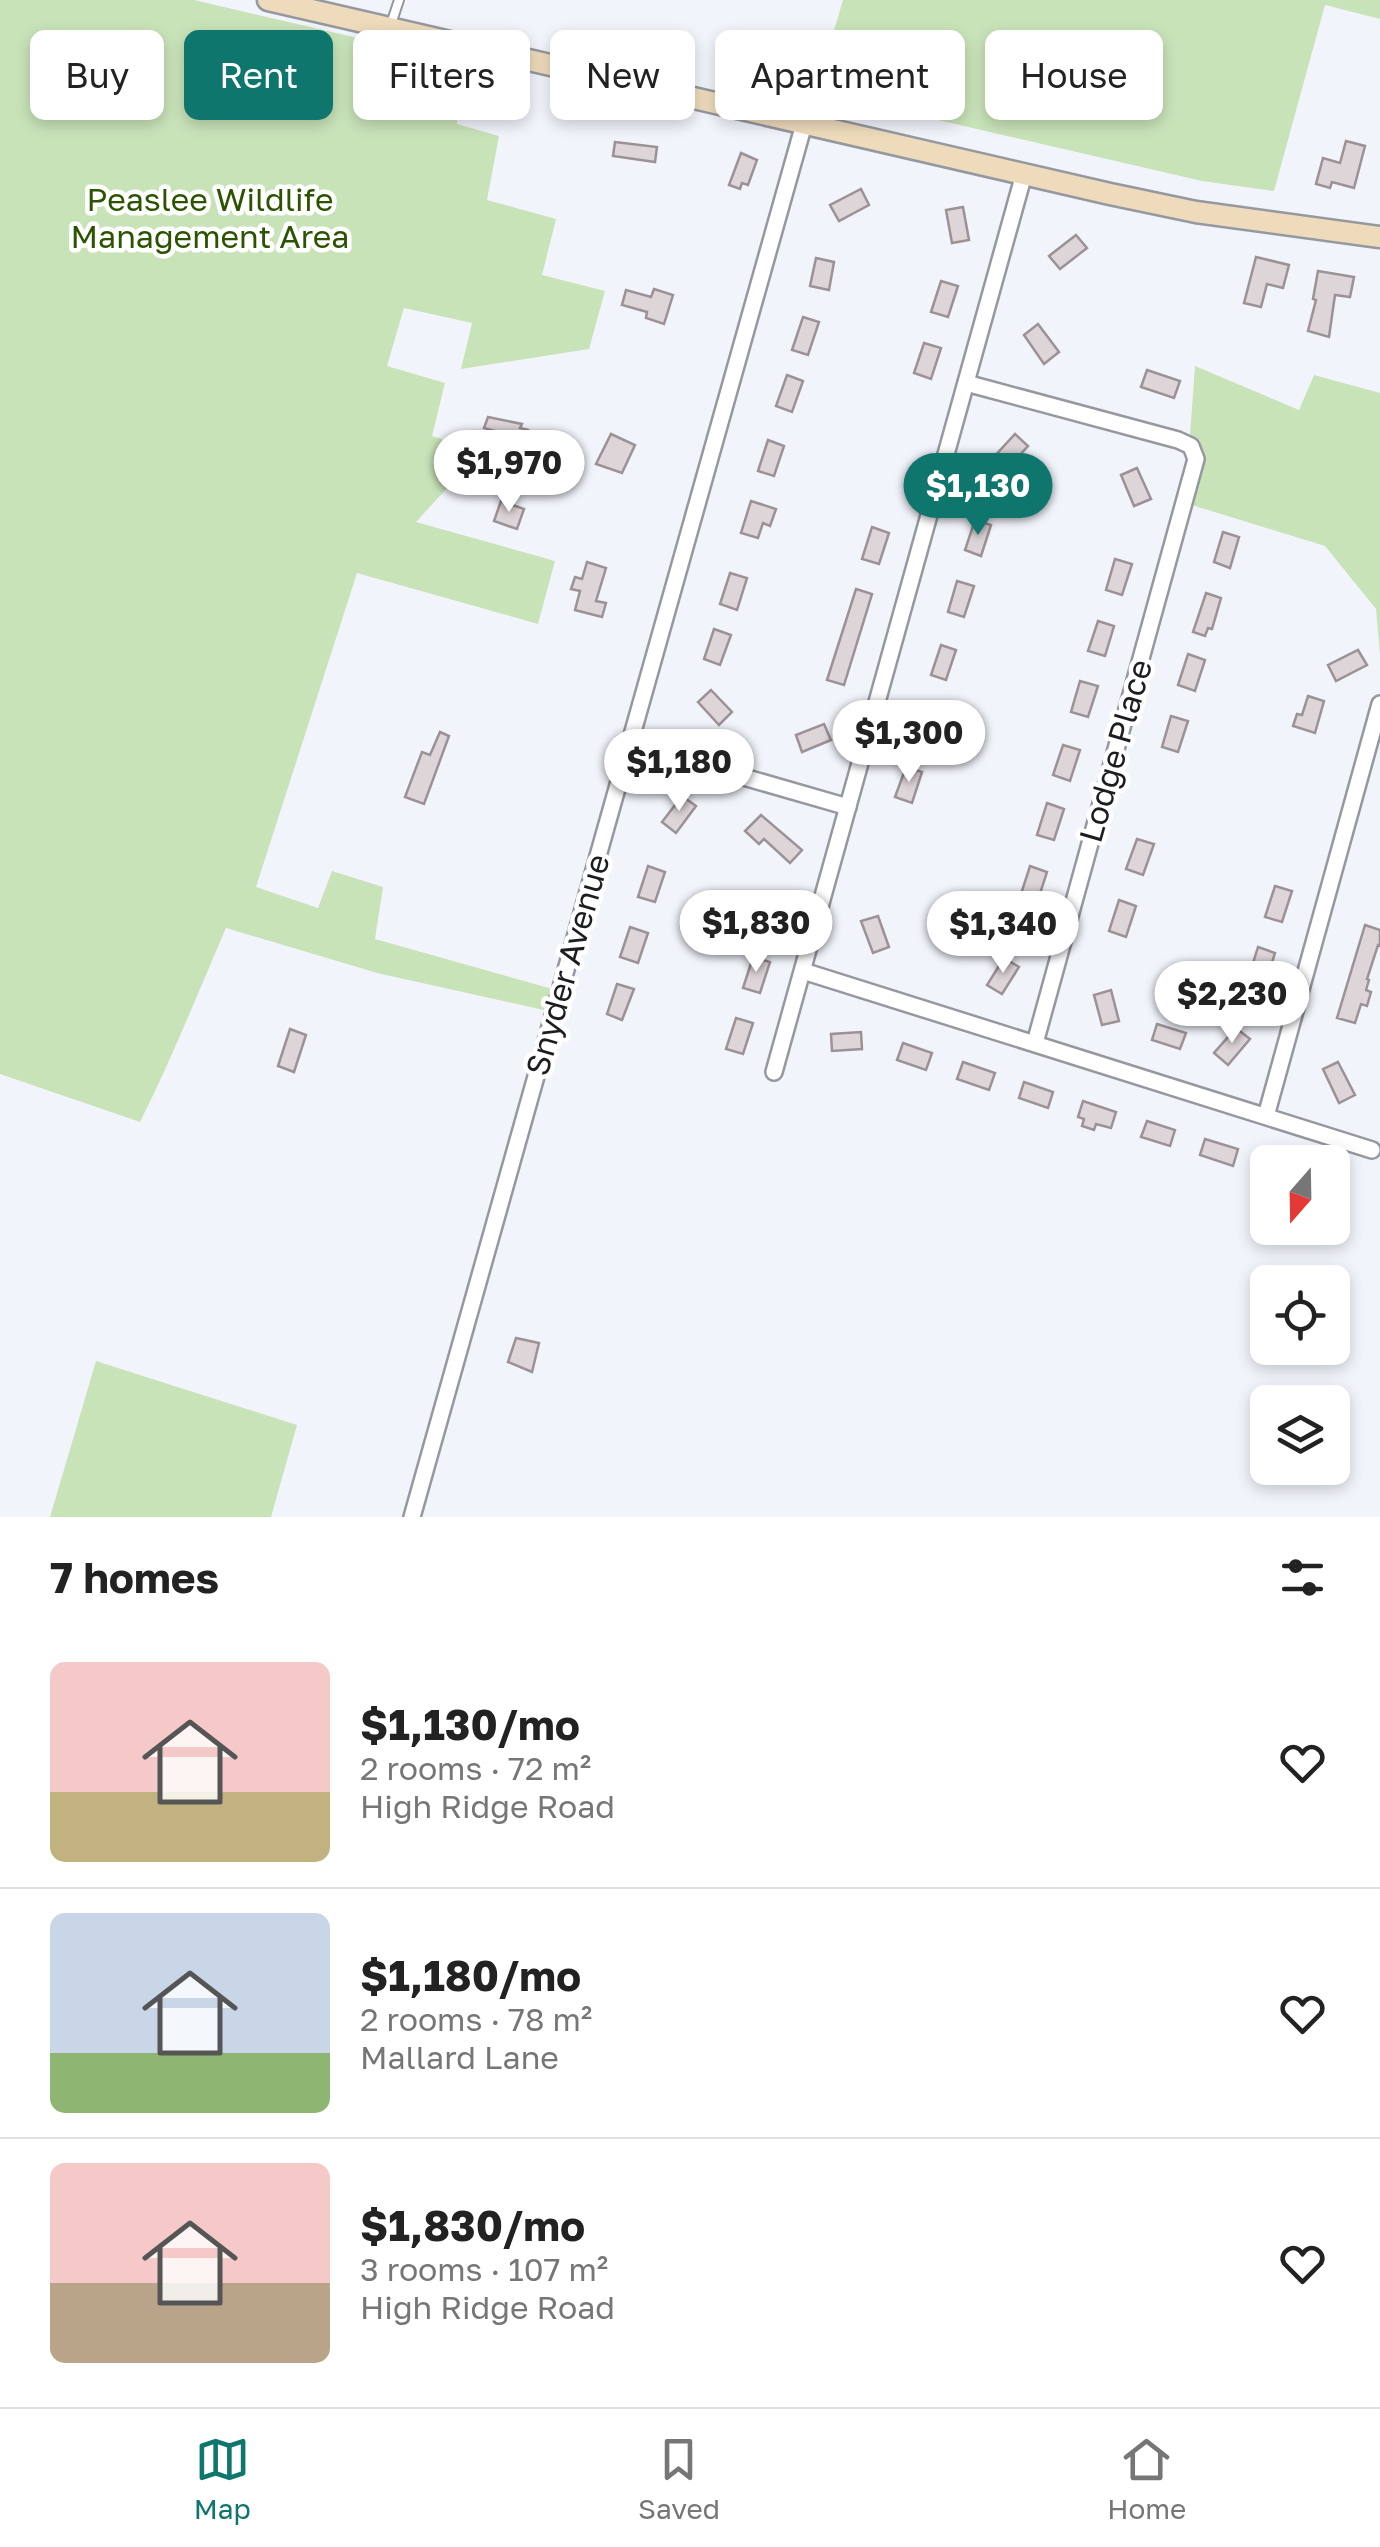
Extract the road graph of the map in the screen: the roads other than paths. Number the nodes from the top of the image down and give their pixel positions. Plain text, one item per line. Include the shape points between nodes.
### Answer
1 (268, 0) edge
2 (399, 0) edge
3 (390, 28) junction
4 (804, 124) junction
5 (1024, 174) junction
6 (1380, 237) edge
7 (966, 383) junction
8 (1380, 704) edge
9 (630, 744) junction
10 (848, 807) junction
11 (803, 971) junction
12 (1034, 1044) junction
13 (774, 1072) dead end
14 (1266, 1116) junction
15 (1372, 1150) dead end
16 (412, 1517) edge

1 - 3 street
2 - 3 lane
3 - 4 street
4 - 5 street
4 - 9 street, Snyder Avenue
5 - 6 street via 1168,206
5 - 7 street
7 - 10 street
7 - 12 street, Lodge Place via 1178,440 1191,446 1196,459
8 - 14 street
9 - 10 street
9 - 16 street, Snyder Avenue
10 - 11 street
11 - 12 street
11 - 13 street
12 - 14 street
14 - 15 street

